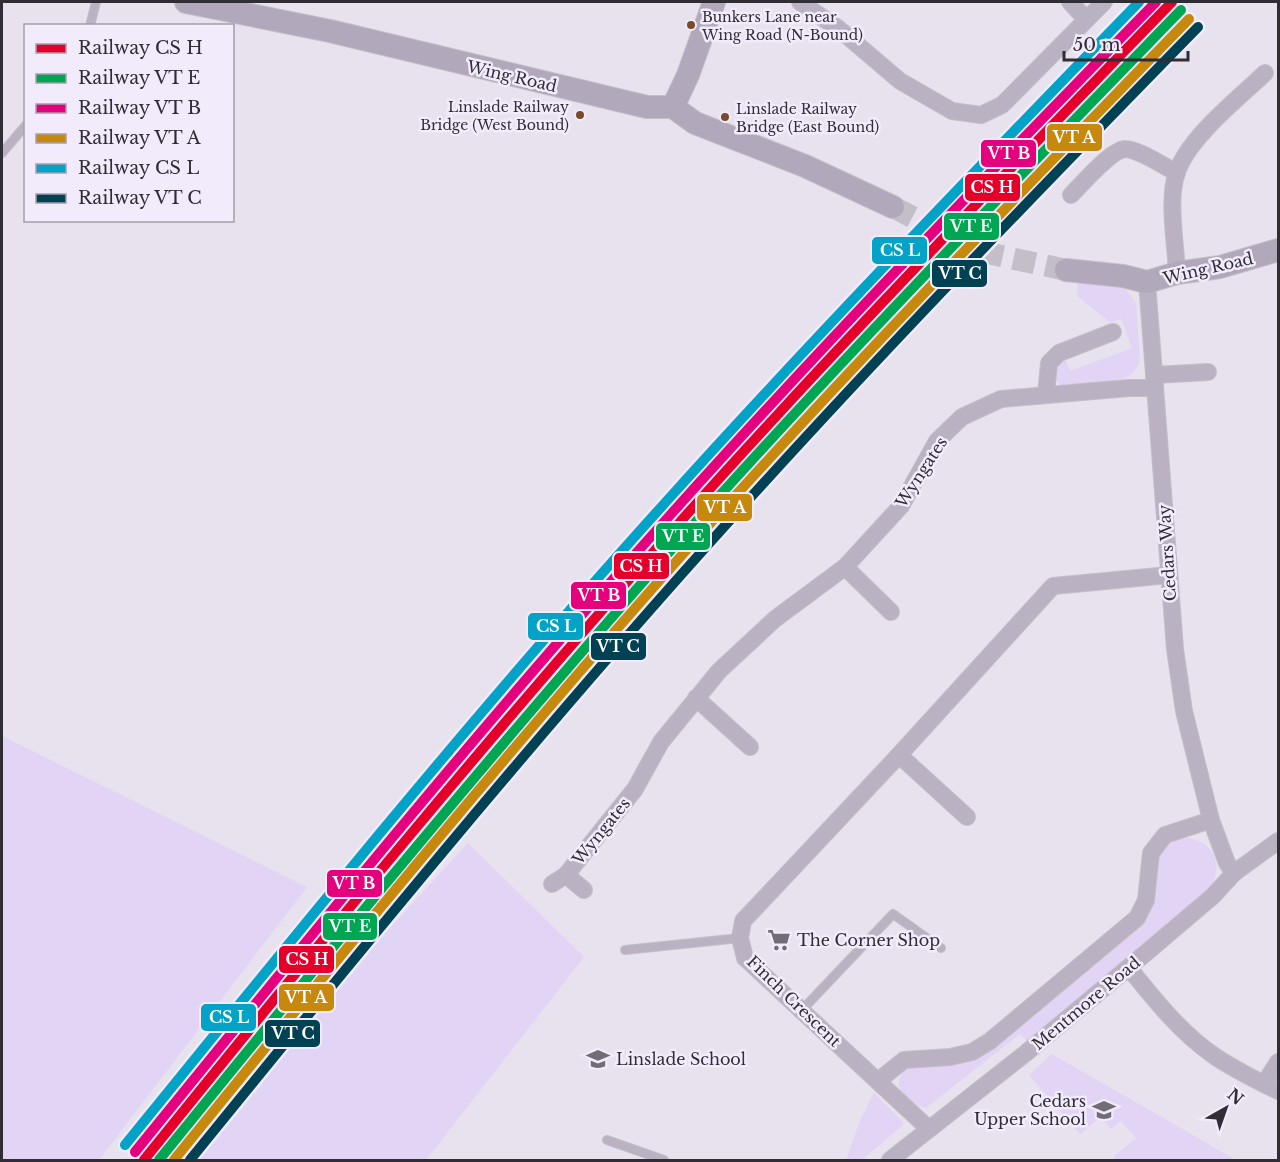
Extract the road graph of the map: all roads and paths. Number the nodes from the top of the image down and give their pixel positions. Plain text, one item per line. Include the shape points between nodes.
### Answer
1 (96, 2) edge
2 (186, 2) edge
3 (714, 2) edge
4 (800, 2) edge
5 (1070, 2) edge
6 (1104, 2) edge
7 (1086, 19) junction
8 (90, 24) edge
9 (1265, 73) dead end
10 (673, 108) junction
11 (24, 127) edge
12 (2, 153) edge
13 (1177, 173) junction
14 (1071, 195) dead end
15 (893, 207) tunnel mouth
16 (1278, 250) edge
17 (1066, 270) tunnel mouth
18 (1177, 273) junction
19 (1147, 282) junction
20 (1113, 332) dead end
21 (1208, 372) dead end
22 (1155, 381) junction
23 (1046, 394) junction
24 (844, 567) junction
25 (1169, 575) junction
26 (891, 612) dead end
27 (696, 698) junction
28 (750, 747) dead end
29 (899, 754) junction
30 (967, 817) dead end
31 (1212, 820) junction
32 (1278, 841) edge
33 (1234, 873) junction
34 (584, 890) dead end
35 (740, 938) junction
36 (941, 948) dead end
37 (625, 951) dead end
38 (1129, 968) junction
39 (801, 1010) junction
40 (1278, 1062) edge
41 (878, 1081) junction
42 (1271, 1087) edge
43 (929, 1129) junction
44 (607, 1140) dead end
45 (664, 1161) edge
46 (890, 1161) edge

1 - 8 lane
2 - 10 street, Wing Road via 330,31 647,107
3 - 10 street
4 - 7 street via 900,81 952,111 981,115 1002,105
5 - 7 street
6 - 7 street
9 - 13 street via 1208,128
10 - 15 street, Wing Road via 695,123 805,166
11 - 12 lane
13 - 14 street via 1126,149 1116,152
13 - 18 street via 1173,201
16 - 18 street, Wing Road via 1220,267
17 - 19 street, Wing Road
18 - 19 street, Wing Road
19 - 22 street, Cedars Way
20 - 23 street via 1059,352 1049,363
21 - 22 street, Wyngates
22 - 23 street, Wyngates via 1129,388
22 - 25 street, Cedars Way
23 - 24 street, Wyngates via 1001,399 962,417 937,441 901,506
24 - 26 street
24 - 27 street, Wyngates via 776,619 719,671
25 - 29 street, Finch Crescent via 1053,586
25 - 31 street, Cedars Way via 1184,711
27 - 28 street
27 - 34 street, Wyngates via 661,742 635,789 559,879
29 - 30 street
29 - 35 street, Finch Crescent via 743,921
31 - 33 street, Cedars Way
31 - 41 street via 1165,835 1151,853 1146,900 1137,918 990,1041 972,1052 950,1057 904,1060
32 - 33 street, Mentmore Road
33 - 38 street, Mentmore Road
35 - 37 lane
35 - 39 street, Finch Crescent via 745,958
36 - 39 lane via 893,915
38 - 42 street via 1192,1038 1235,1069
38 - 43 street, Mentmore Road
39 - 41 street, Finch Crescent
40 - 42 street
41 - 43 street, Finch Crescent
43 - 46 street, Mentmore Road
44 - 45 lane

